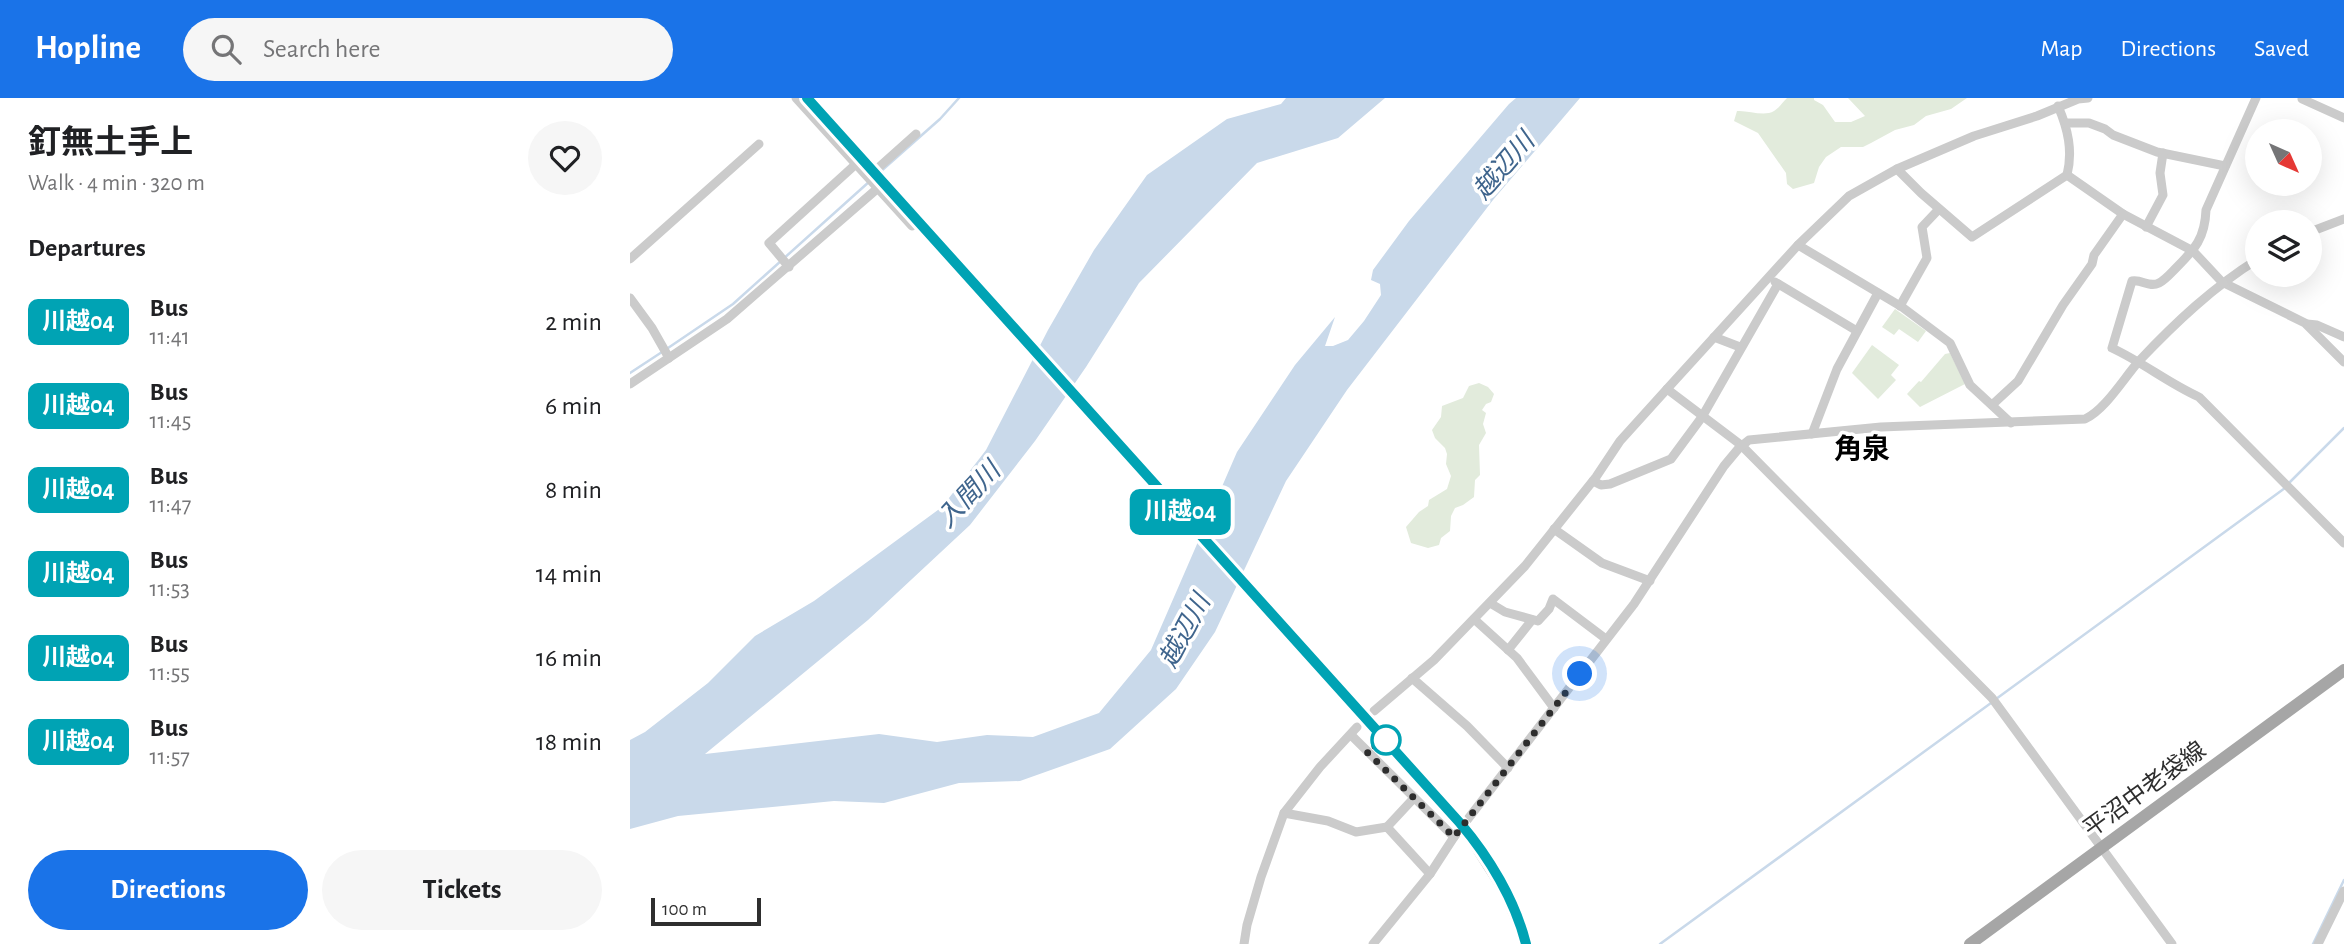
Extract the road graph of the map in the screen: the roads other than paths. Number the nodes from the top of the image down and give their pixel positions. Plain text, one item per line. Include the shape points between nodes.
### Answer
1 (796, 98) edge
2 (807, 98) edge
3 (815, 98) edge
4 (2088, 98) edge
5 (2256, 98) edge
6 (2302, 99) edge
7 (2059, 106) junction
8 (2344, 118) edge
9 (2065, 123) junction
10 (916, 134) dead end
11 (759, 144) dead end
12 (844, 151) junction
13 (2163, 153) junction
14 (856, 164) junction
15 (2224, 166) junction
16 (1897, 169) junction
17 (2067, 176) junction
18 (868, 177) junction
19 (878, 188) junction
20 (1939, 209) junction
21 (2123, 214) junction
22 (2344, 219) edge
23 (912, 226) dead end
24 (2322, 227) edge
25 (2146, 228) junction
26 (1798, 245) junction
27 (2193, 251) junction
28 (630, 259) edge
29 (789, 267) junction
30 (2245, 267) edge
31 (1768, 278) junction
32 (2222, 282) junction
33 (1778, 284) junction
34 (1878, 293) junction
35 (630, 298) edge
36 (1900, 306) junction
37 (2306, 324) junction
38 (1857, 331) junction
39 (1714, 337) junction
40 (2344, 337) edge
41 (1740, 347) junction
42 (670, 358) junction
43 (2140, 361) junction
44 (2344, 362) edge
45 (630, 384) edge
46 (1667, 388) junction
47 (1992, 405) junction
48 (1702, 416) junction
49 (2011, 423) junction
50 (1812, 434) junction
51 (1741, 445) junction
52 (1592, 481) junction
53 (1554, 529) junction
54 (2344, 543) edge
55 (1650, 581) junction
56 (1490, 603) junction
57 (1474, 619) junction
58 (1532, 620) junction
59 (1606, 639) junction
60 (1507, 650) junction
61 (2344, 670) edge
62 (1412, 678) junction
63 (1554, 708) junction
64 (1374, 711) dead end
65 (1508, 768) junction
66 (1414, 798) junction
67 (1284, 813) junction
68 (1387, 827) junction
69 (1454, 837) junction
70 (2102, 848) junction
71 (1430, 874) junction
72 (2344, 891) edge
73 (1244, 944) edge
74 (1373, 944) edge
75 (1527, 944) edge
76 (1970, 944) edge
77 (2172, 944) edge
78 (2318, 944) edge

1 - 12 street
2 - 75 main road via 1463,826 1500,881
3 - 12 street via 842,130
4 - 7 street
5 - 15 street
6 - 8 street
7 - 9 street
7 - 16 street
9 - 13 street via 2089,123
9 - 17 street via 2070,148
10 - 18 street
11 - 28 street
12 - 14 street
13 - 15 street
13 - 25 street via 2163,195
14 - 18 street
14 - 29 street via 769,243
15 - 27 street via 2206,210 2205,229
16 - 20 street
16 - 26 street via 1849,197
17 - 20 street via 1972,237
17 - 21 street
18 - 19 street
19 - 23 street
19 - 29 street
20 - 36 street via 1922,227 1927,258
21 - 25 street
21 - 47 street via 2018,381
22 - 24 street
25 - 27 street
26 - 31 street
26 - 34 street
27 - 32 street
27 - 43 street via 2157,284 2132,281 2112,348
29 - 42 street via 727,319
30 - 32 street
31 - 33 street
31 - 39 street
32 - 37 street
32 - 43 street
33 - 38 street
33 - 41 street
34 - 36 street
34 - 38 street
35 - 42 street
36 - 47 street via 1950,343 1970,385
37 - 40 street
37 - 44 street
38 - 50 street
39 - 41 street
39 - 46 street
41 - 48 street
42 - 45 street
43 - 49 street via 2092,416
43 - 54 street via 2209,405
46 - 48 street
46 - 52 street
47 - 49 street
48 - 51 street
48 - 52 street via 1667,462 1610,484
49 - 50 street
50 - 51 street via 1749,440
51 - 55 street
51 - 70 street via 1992,698
52 - 53 street
53 - 55 street via 1602,563
53 - 56 street
55 - 59 street
56 - 57 street
56 - 58 street
57 - 60 street
57 - 62 street
58 - 59 street via 1538,621 1553,599
58 - 60 street
59 - 63 street
60 - 63 street
61 - 70 main road, 平沼中老袋線
62 - 64 street
62 - 65 street
63 - 65 street
65 - 69 street
66 - 67 street via 1354,731
66 - 68 street
66 - 69 street
67 - 68 street via 1356,832
67 - 73 street
68 - 71 street
69 - 71 street
70 - 76 main road, 平沼中老袋線
70 - 77 street
71 - 74 street
72 - 78 street

